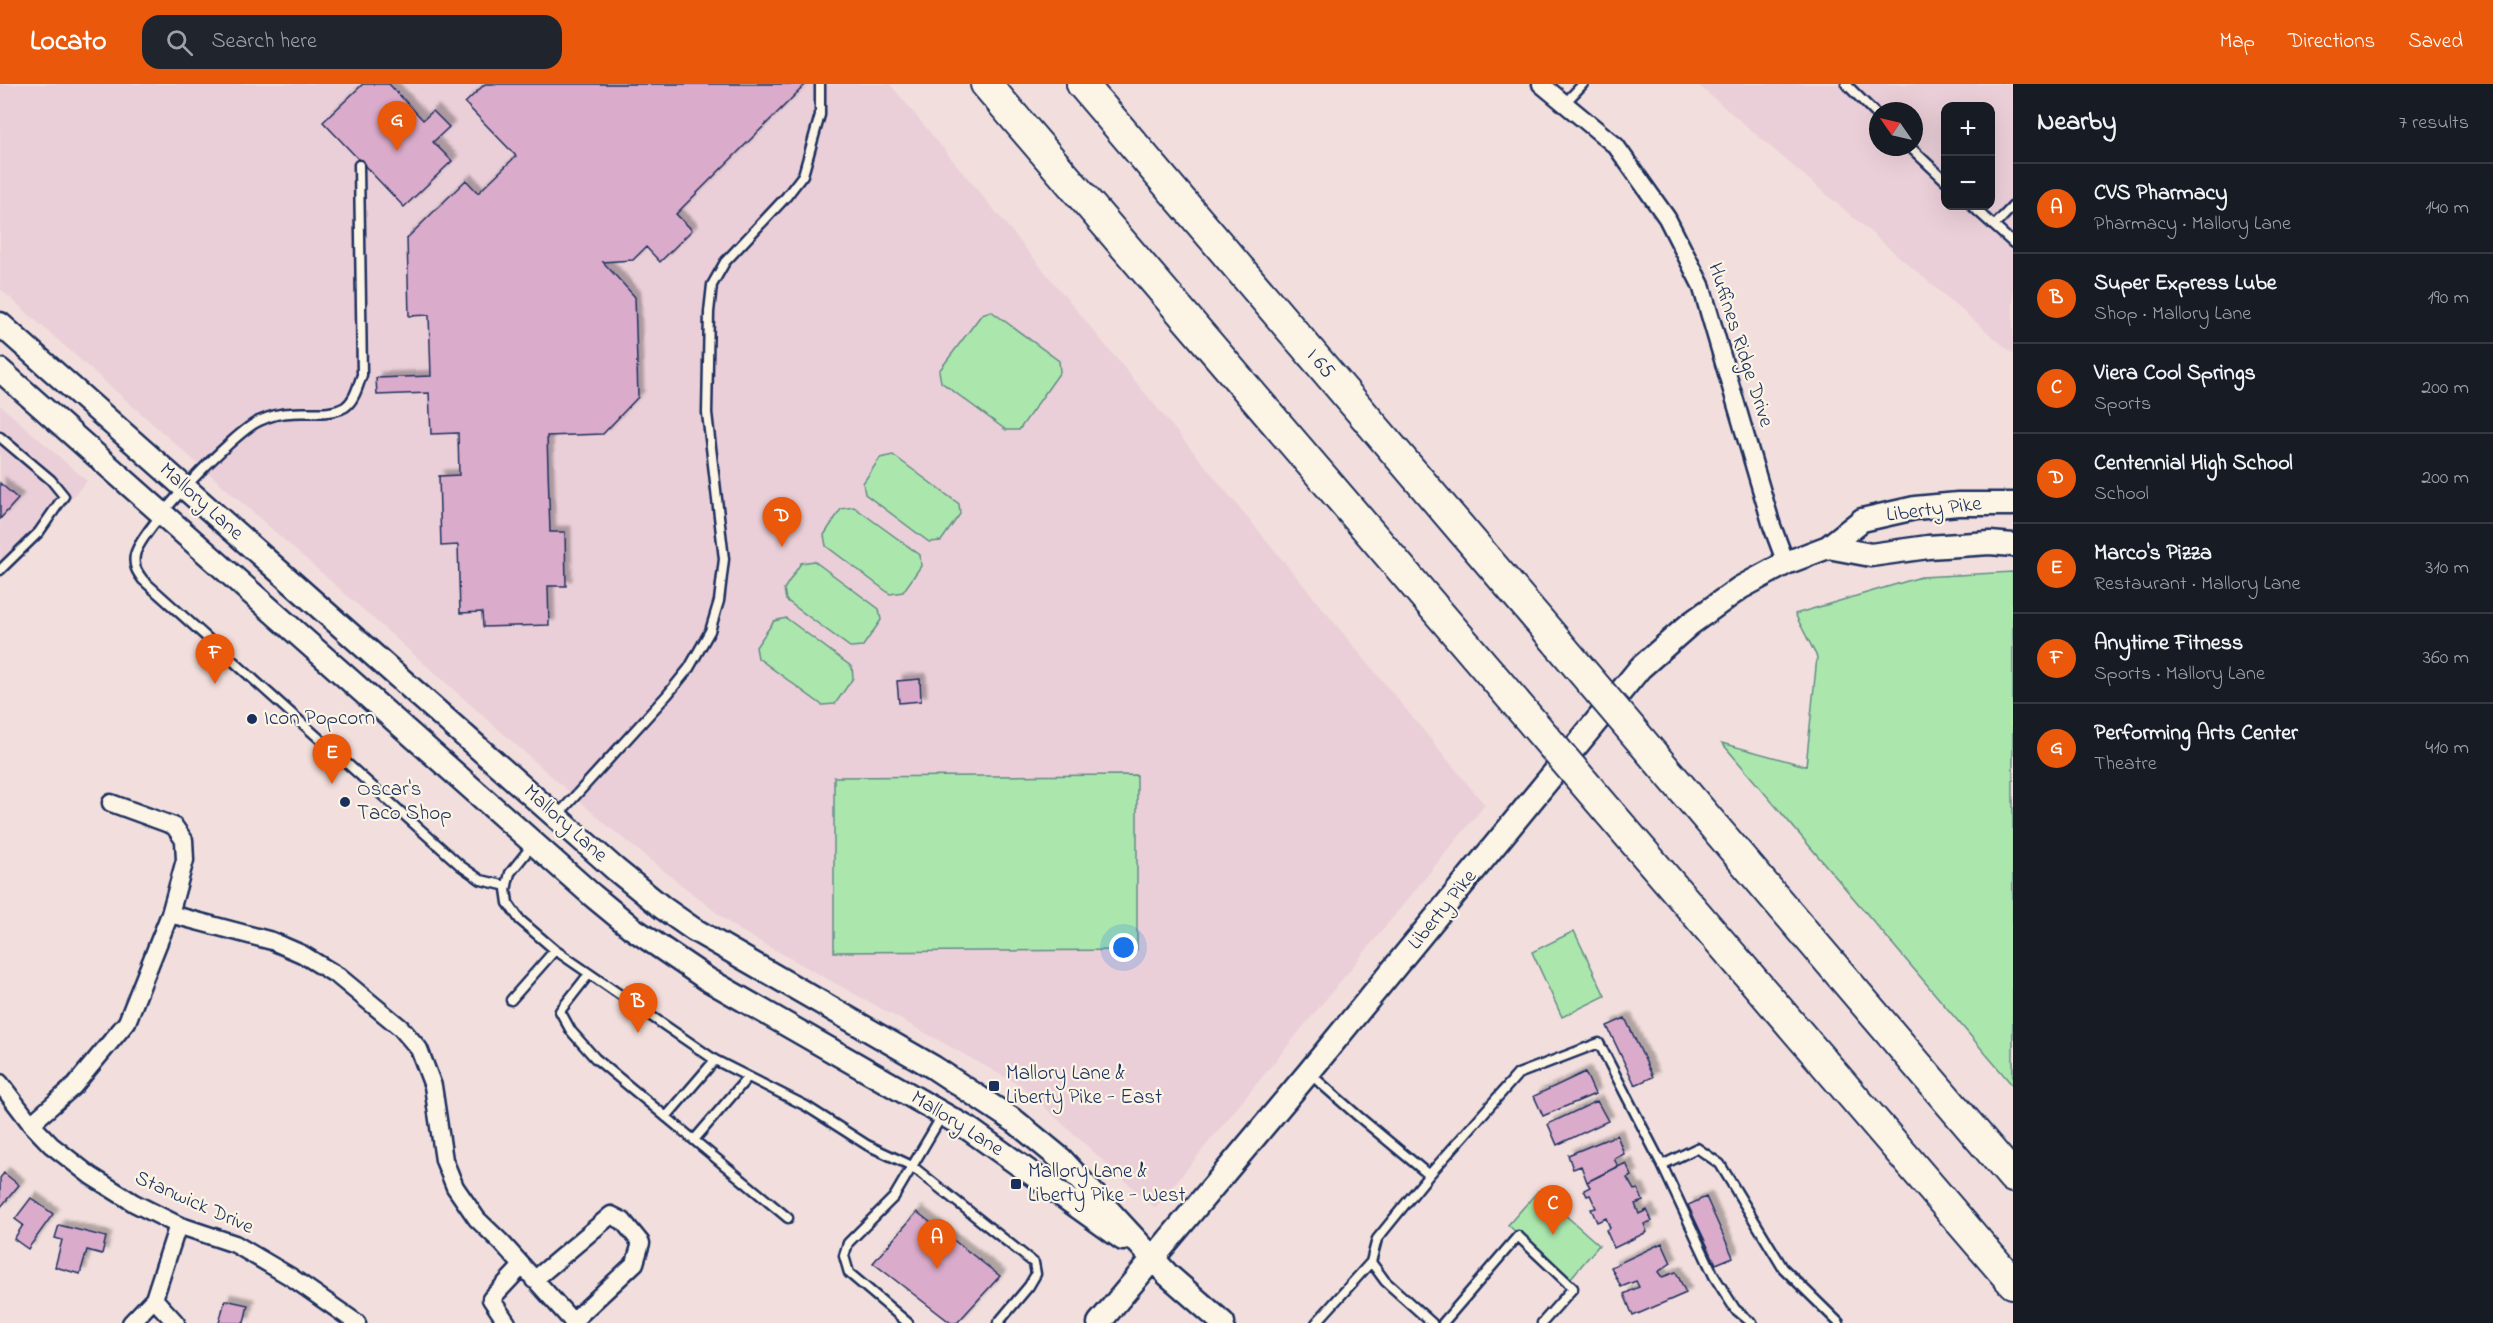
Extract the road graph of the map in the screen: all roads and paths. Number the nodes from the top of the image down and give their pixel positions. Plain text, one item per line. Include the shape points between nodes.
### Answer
1 (820, 84) edge
2 (986, 84) edge
3 (1082, 84) edge
4 (1541, 84) edge
5 (1583, 84) edge
6 (1846, 84) edge
7 (1564, 104) junction
8 (1869, 107) edge
9 (1920, 156) edge
10 (359, 165) dead end
11 (1941, 176) edge
12 (2013, 206) edge
13 (1976, 210) edge
14 (1994, 226) junction
15 (2013, 243) edge
16 (0, 324) edge
17 (0, 370) edge
18 (0, 437) edge
19 (186, 488) junction
20 (2013, 504) edge
21 (163, 514) junction
22 (2013, 544) edge
23 (1828, 547) junction
24 (1786, 563) junction
25 (0, 570) edge
26 (111, 803) dead end
27 (556, 816) junction
28 (534, 843) junction
29 (507, 886) junction
30 (170, 914) junction
31 (555, 950) junction
32 (589, 975) junction
33 (511, 1000) dead end
34 (715, 1060) junction
35 (1309, 1072) junction
36 (748, 1077) junction
37 (0, 1083) edge
38 (943, 1114) junction
39 (666, 1117) junction
40 (31, 1124) junction
41 (694, 1140) junction
42 (1662, 1165) junction
43 (912, 1166) junction
44 (1429, 1175) junction
45 (2013, 1177) edge
46 (788, 1218) dead end
47 (178, 1225) junction
48 (1152, 1258) junction
49 (1371, 1262) junction
50 (522, 1266) junction
51 (534, 1280) junction
52 (2013, 1283) edge
53 (154, 1299) junction
54 (573, 1322) edge
55 (131, 1323) edge
56 (176, 1323) edge
57 (357, 1323) edge
58 (507, 1323) edge
59 (908, 1323) edge
60 (998, 1323) edge
61 (1099, 1323) edge
62 (1223, 1323) edge
63 (1316, 1323) edge
64 (1432, 1323) edge
65 (1443, 1323) edge
66 (1542, 1323) edge
67 (1752, 1323) edge
68 (1839, 1323) edge

1 - 27 lane via 820,115 803,175 724,262 712,285 707,413 724,559 719,601 710,631 689,668 668,694
2 - 52 highway, bridge
3 - 45 highway, I 65 / I 65, bridge
4 - 7 street, Huffines Ridge Drive
5 - 7 lane
6 - 8 lane
7 - 24 street, Huffines Ridge Drive via 1616,146 1667,218 1701,285
9 - 11 lane
10 - 19 lane via 362,375 355,395 345,407 287,413 258,421
12 - 14 lane
13 - 14 lane
14 - 15 lane
16 - 19 main road, Mallory Lane
17 - 21 main road, Mallory Lane
18 - 25 lane via 64,496 39,532
19 - 21 lane
19 - 27 main road, Mallory Lane
20 - 23 main road, Liberty Pike via 1915,508 1862,520
21 - 28 main road, Mallory Lane
21 - 29 lane via 136,554 134,568 142,580 461,866 481,880
22 - 23 main road, Liberty Pike via 1928,547 1871,555
23 - 24 main road, Liberty Pike
24 - 35 main road, Liberty Pike via 1740,588 1690,624 1640,668
26 - 30 street via 174,826 184,840 185,860
27 - 28 main road
27 - 48 main road, Mallory Lane via 615,869 693,929 933,1067 1016,1122 1061,1160
28 - 29 lane via 510,873
28 - 38 main road, Mallory Lane via 632,928 689,968
29 - 31 lane via 508,903 520,920
30 - 40 street via 127,1022 74,1086
30 - 50 street via 272,941 302,954 338,976 401,1028 419,1049 433,1086 444,1160 455,1186 477,1219
31 - 32 lane
31 - 33 lane
32 - 34 lane
32 - 39 lane via 560,1011 571,1031 595,1058
34 - 36 lane
34 - 39 lane
35 - 44 lane
35 - 48 main road, Liberty Pike
36 - 41 lane
36 - 43 lane via 806,1106 867,1145
37 - 40 street, Stanwick Drive
38 - 43 lane
38 - 48 main road, Mallory Lane
39 - 41 lane
40 - 47 street, Stanwick Drive via 91,1176
41 - 46 lane
42 - 44 lane via 1599,1043 1518,1074
42 - 67 lane via 1714,1276 1735,1309
42 - 68 lane via 1696,1148 1720,1164 1783,1268
43 - 59 lane via 894,1197 848,1243 844,1256 849,1273
43 - 60 lane via 1034,1263 1036,1274 1029,1286
44 - 49 lane via 1377,1239
47 - 53 street
47 - 57 street, Stanwick Drive via 235,1244
48 - 61 main road, Liberty Pike
48 - 62 main road
49 - 63 lane
49 - 64 lane via 1385,1281
50 - 51 street
50 - 58 street via 491,1299
51 - 54 street
51 - 54 street via 611,1215 623,1221 641,1243 635,1263
53 - 55 street
53 - 56 street
65 - 66 lane via 1518,1236 1573,1288

